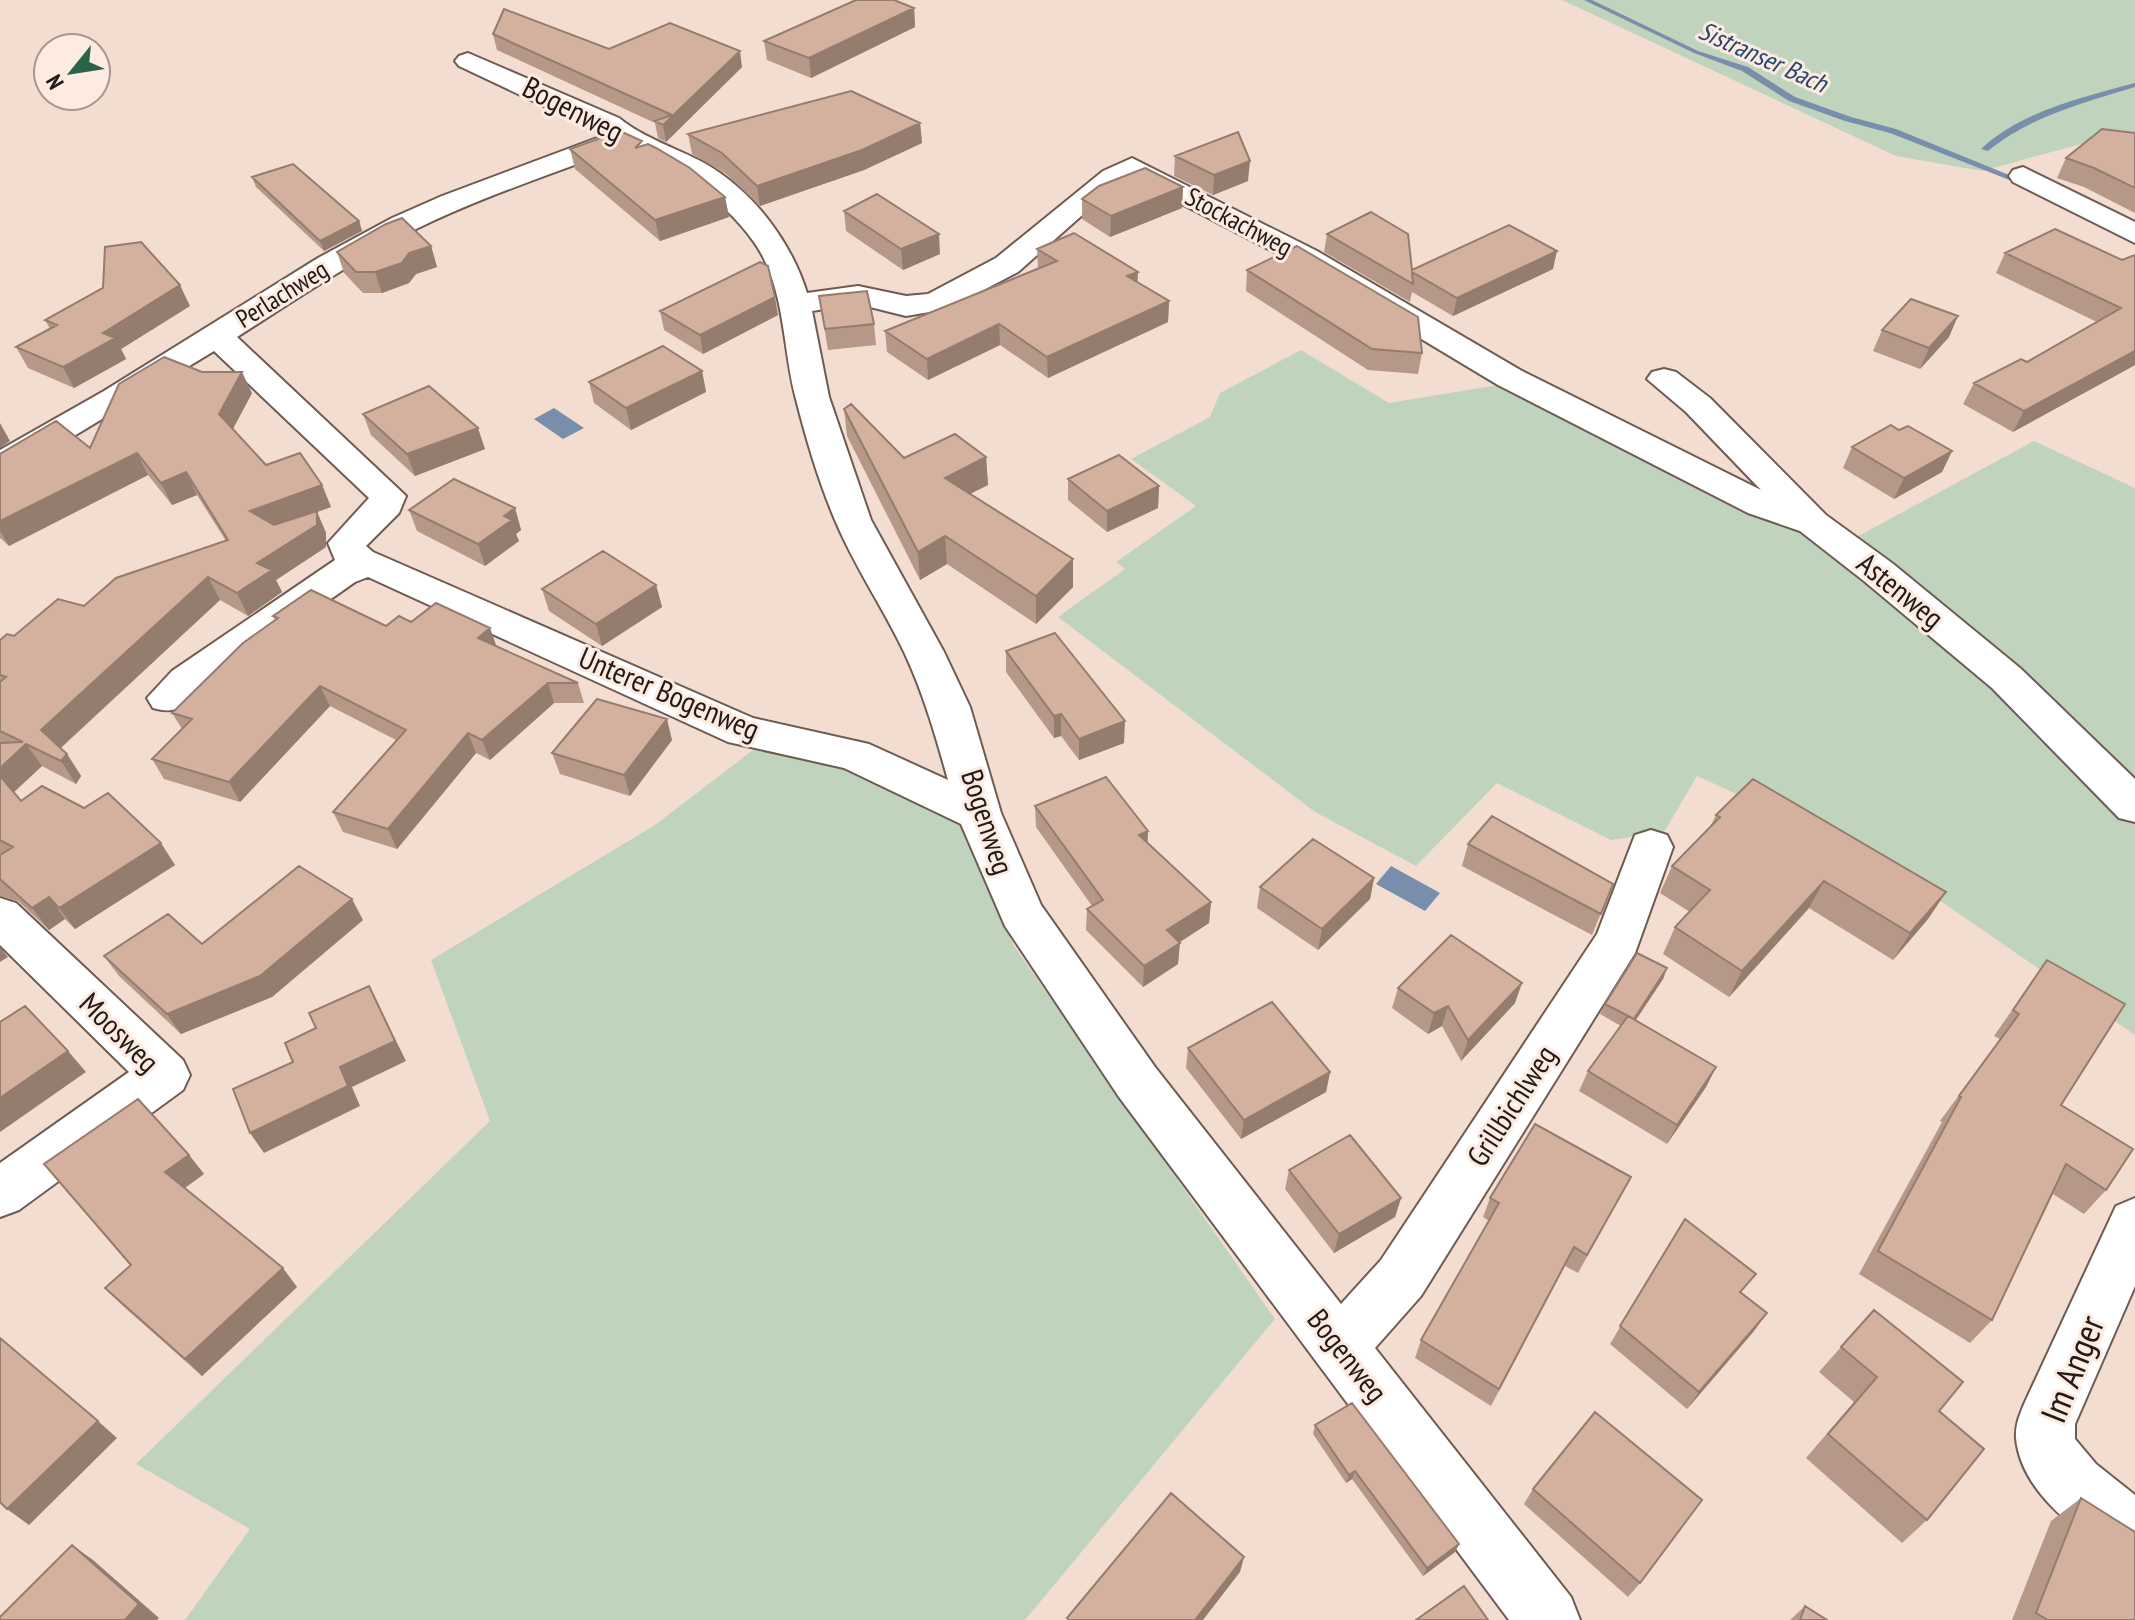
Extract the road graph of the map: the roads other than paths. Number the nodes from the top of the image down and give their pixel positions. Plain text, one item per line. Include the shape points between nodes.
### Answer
1 (468, 61) dead end
2 (625, 137) junction
3 (2023, 176) dead end
4 (2135, 234) edge
5 (795, 305) junction
6 (216, 335) junction
7 (1664, 379) dead end
8 (0, 465) edge
9 (1813, 523) junction
10 (364, 564) junction
11 (168, 698) dead end
12 (2135, 806) edge
13 (979, 813) junction
14 (1651, 847) dead end
15 (0, 916) edge
16 (0, 1193) edge
17 (2135, 1223) edge
18 (1338, 1344) junction
19 (2135, 1531) edge
20 (1548, 1620) edge

1 - 2 street, Bogenweg via 609,124
2 - 5 street, Bogenweg via 697,171 731,198 767,238
2 - 6 street, Perlachweg via 403,224
3 - 4 street
5 - 9 street, Stockachweg via 858,295 906,306 936,302 1007,265 1078,204 1132,167 1306,257 1510,378 1761,505
5 - 13 street, Bogenweg via 812,397 853,520 949,707
6 - 8 street, Perlachweg
6 - 10 street via 388,496 386,505 347,543 348,551
7 - 9 street, Astenweg via 1698,405
9 - 12 street, Astenweg via 2006,678
10 - 11 street via 330,580
10 - 13 street, Unterer Bogenweg via 743,731 854,755
13 - 18 street, Bogenweg via 1009,889 1040,944 1137,1082
14 - 18 street, Grillbichlweg via 1618,940 1401,1278
15 - 16 street, Moosweg via 165,1075
17 - 19 street, Im Anger via 2043,1436 2066,1477
18 - 20 street, Bogenweg

